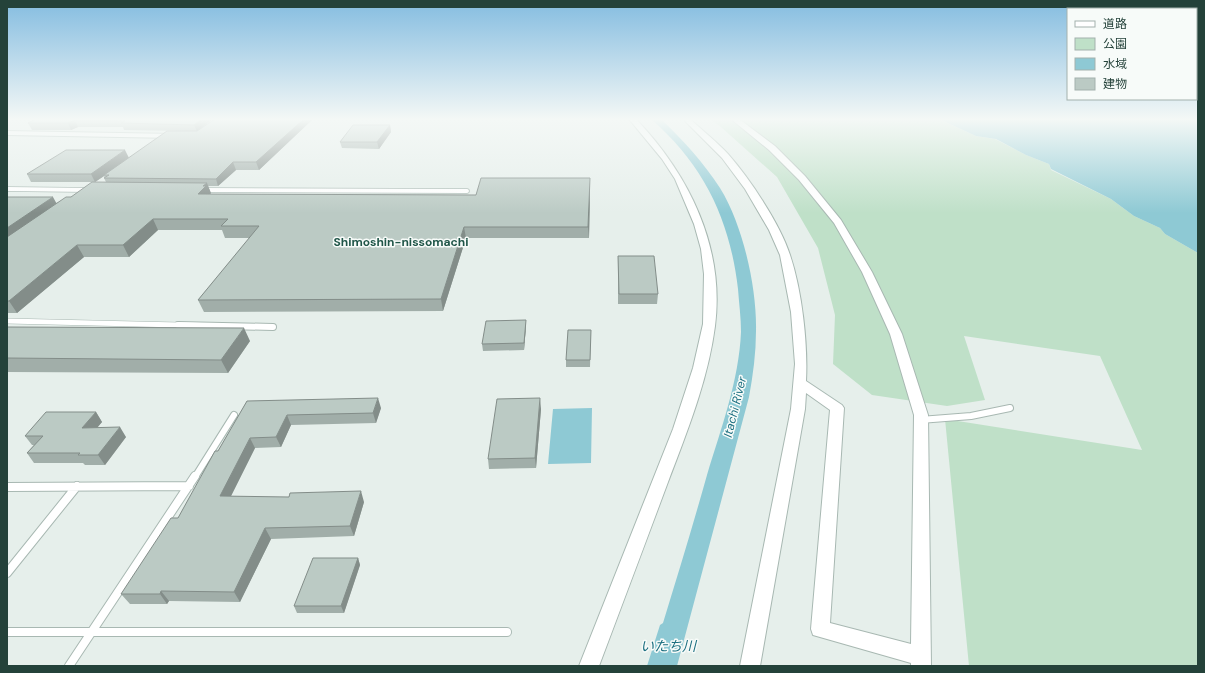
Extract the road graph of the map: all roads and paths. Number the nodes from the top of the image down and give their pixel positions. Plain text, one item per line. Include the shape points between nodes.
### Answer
1 (659, 150) edge
2 (719, 150) edge
3 (774, 150) edge
4 (99, 187) edge
5 (7, 189) edge
6 (92, 190) junction
7 (196, 190) edge
8 (467, 191) dead end
9 (86, 194) edge
10 (7, 321) edge
11 (273, 327) dead end
12 (800, 384) junction
13 (1010, 408) dead end
14 (234, 415) dead end
15 (920, 420) junction
16 (77, 486) junction
17 (189, 486) junction
18 (7, 487) edge
19 (7, 573) edge
20 (7, 632) edge
21 (91, 632) junction
22 (506, 632) dead end
23 (921, 661) edge
24 (68, 666) edge
25 (589, 666) edge
26 (750, 666) edge

1 - 25 street via 690,198 707,251 710,281 709,325 697,379 671,455
2 - 12 street via 752,194 774,230 782,249 797,312
3 - 15 street via 802,178 838,222 867,272 896,334 921,415
4 - 6 lane
5 - 6 lane
6 - 9 lane
7 - 8 lane
10 - 11 lane
12 - 23 street via 837,408 820,630
12 - 26 street via 798,408
13 - 15 lane via 971,416
14 - 17 lane
15 - 23 street
16 - 17 lane
16 - 18 lane
16 - 19 lane
17 - 21 lane
20 - 21 lane
21 - 22 lane
21 - 24 lane

